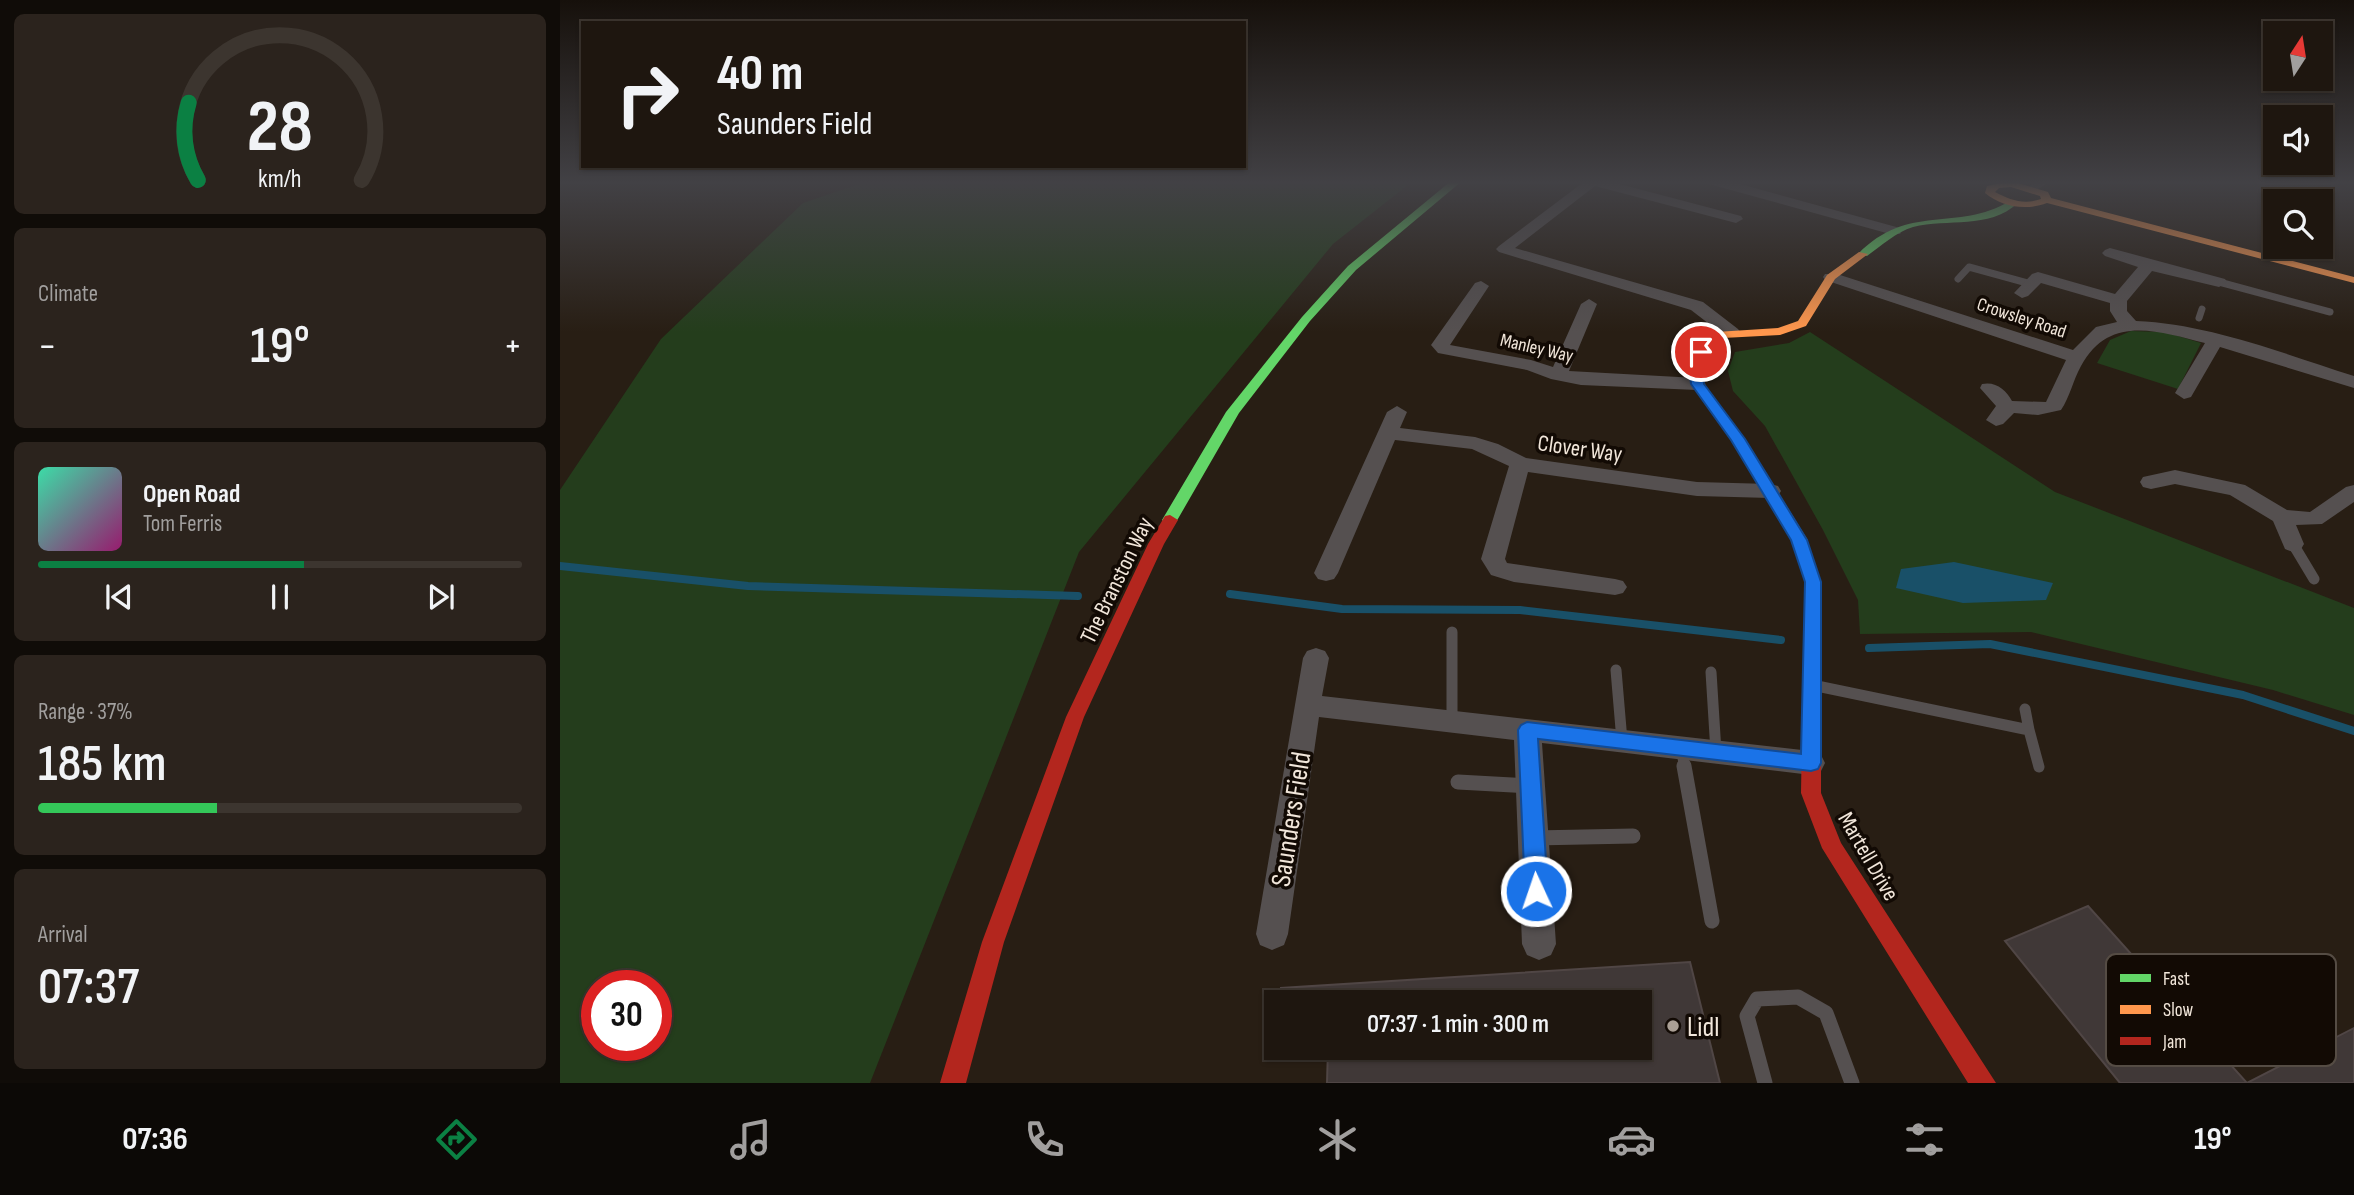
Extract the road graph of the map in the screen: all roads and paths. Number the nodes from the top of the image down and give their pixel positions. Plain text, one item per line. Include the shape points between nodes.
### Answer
1 (1895, 231) edge
2 (1396, 232) edge
3 (1527, 232) edge
4 (2167, 232) edge
5 (2110, 253) dead end
6 (2148, 265) junction
7 (1831, 277) junction
8 (1958, 279) dead end
9 (2354, 280) edge
10 (2030, 281) joint
11 (2219, 282) joint
12 (1481, 286) dead end
13 (2119, 300) junction
14 (1589, 304) dead end
15 (2330, 312) dead end
16 (2129, 324) junction
17 (1732, 333) junction
18 (2215, 341) junction
19 (2076, 357) junction
20 (1558, 375) junction
21 (2354, 382) edge
22 (1698, 384) junction
23 (1989, 388) dead end
24 (2185, 393) dead end
25 (1397, 412) dead end
26 (1389, 433) junction
27 (1520, 464) junction
28 (2151, 482) dead end
29 (1770, 491) junction
30 (2354, 492) edge
31 (2282, 517) junction
32 (2293, 544) joint
33 (1325, 573) dead end
34 (2314, 579) dead end
35 (1615, 587) dead end
36 (1452, 632) dead end
37 (1316, 658) dead end
38 (1616, 670) dead end
39 (1711, 672) dead end
40 (1811, 684) junction
41 (1307, 705) junction
42 (2025, 709) dead end
43 (1452, 722) junction
44 (1527, 730) junction
45 (2029, 730) junction
46 (1622, 741) junction
47 (1681, 748) junction
48 (1716, 752) junction
49 (1811, 763) junction
50 (2039, 767) dead end
51 (1458, 782) dead end
52 (1530, 786) junction
53 (1633, 836) dead end
54 (1534, 838) junction
55 (1712, 921) dead end
56 (1272, 934) dead end
57 (1539, 944) dead end
58 (953, 1083) edge
59 (1765, 1083) edge
60 (1852, 1083) edge
61 (1983, 1083) edge

1 - 7 main road
2 - 58 main road, The Branston Way via 1352,268 1233,412 1156,544 1076,717 993,942
3 - 17 street via 1504,249 1697,306
4 - 9 main road
5 - 6 street
6 - 11 street
6 - 13 street
7 - 17 main road via 1802,323 1780,331
7 - 19 street, Crowsley Road
8 - 10 lane via 1969,267
10 - 13 street
11 - 15 lane
12 - 20 street, Manley Way via 1440,345
13 - 16 street via 2119,315
14 - 20 street
16 - 18 street, Crowsley Road via 2168,327 2197,322
16 - 19 street, Crowsley Road via 2104,329
17 - 22 main road via 1705,345 1696,360
18 - 21 street, Crowsley Road
18 - 24 street
19 - 23 street via 2054,406 2001,413 2000,396
20 - 22 street, Manley Way
22 - 29 main road, Martell Drive
25 - 26 street
26 - 27 street, Clover Way via 1482,445 1507,453
26 - 33 street
27 - 29 street, Clover Way via 1697,489
27 - 35 street via 1497,539 1493,559 1499,569
28 - 31 street via 2175,477 2237,490
29 - 40 main road, Martell Drive via 1799,540 1813,582
30 - 31 street via 2314,519
31 - 32 street
32 - 34 lane
36 - 43 lane
37 - 41 street, Saunders Field
38 - 46 lane
39 - 48 lane
40 - 45 lane
40 - 49 main road, Martell Drive
41 - 43 street
41 - 56 street, Saunders Field
42 - 45 lane
43 - 44 street
44 - 46 street
44 - 52 street
45 - 50 lane
46 - 47 street
47 - 48 street
47 - 55 lane
48 - 49 street
49 - 61 main road, Martell Drive via 1811,793 1833,848
51 - 52 lane
52 - 54 street
53 - 54 lane
54 - 57 street
59 - 60 lane via 1747,1016 1757,999 1798,997 1826,1013

